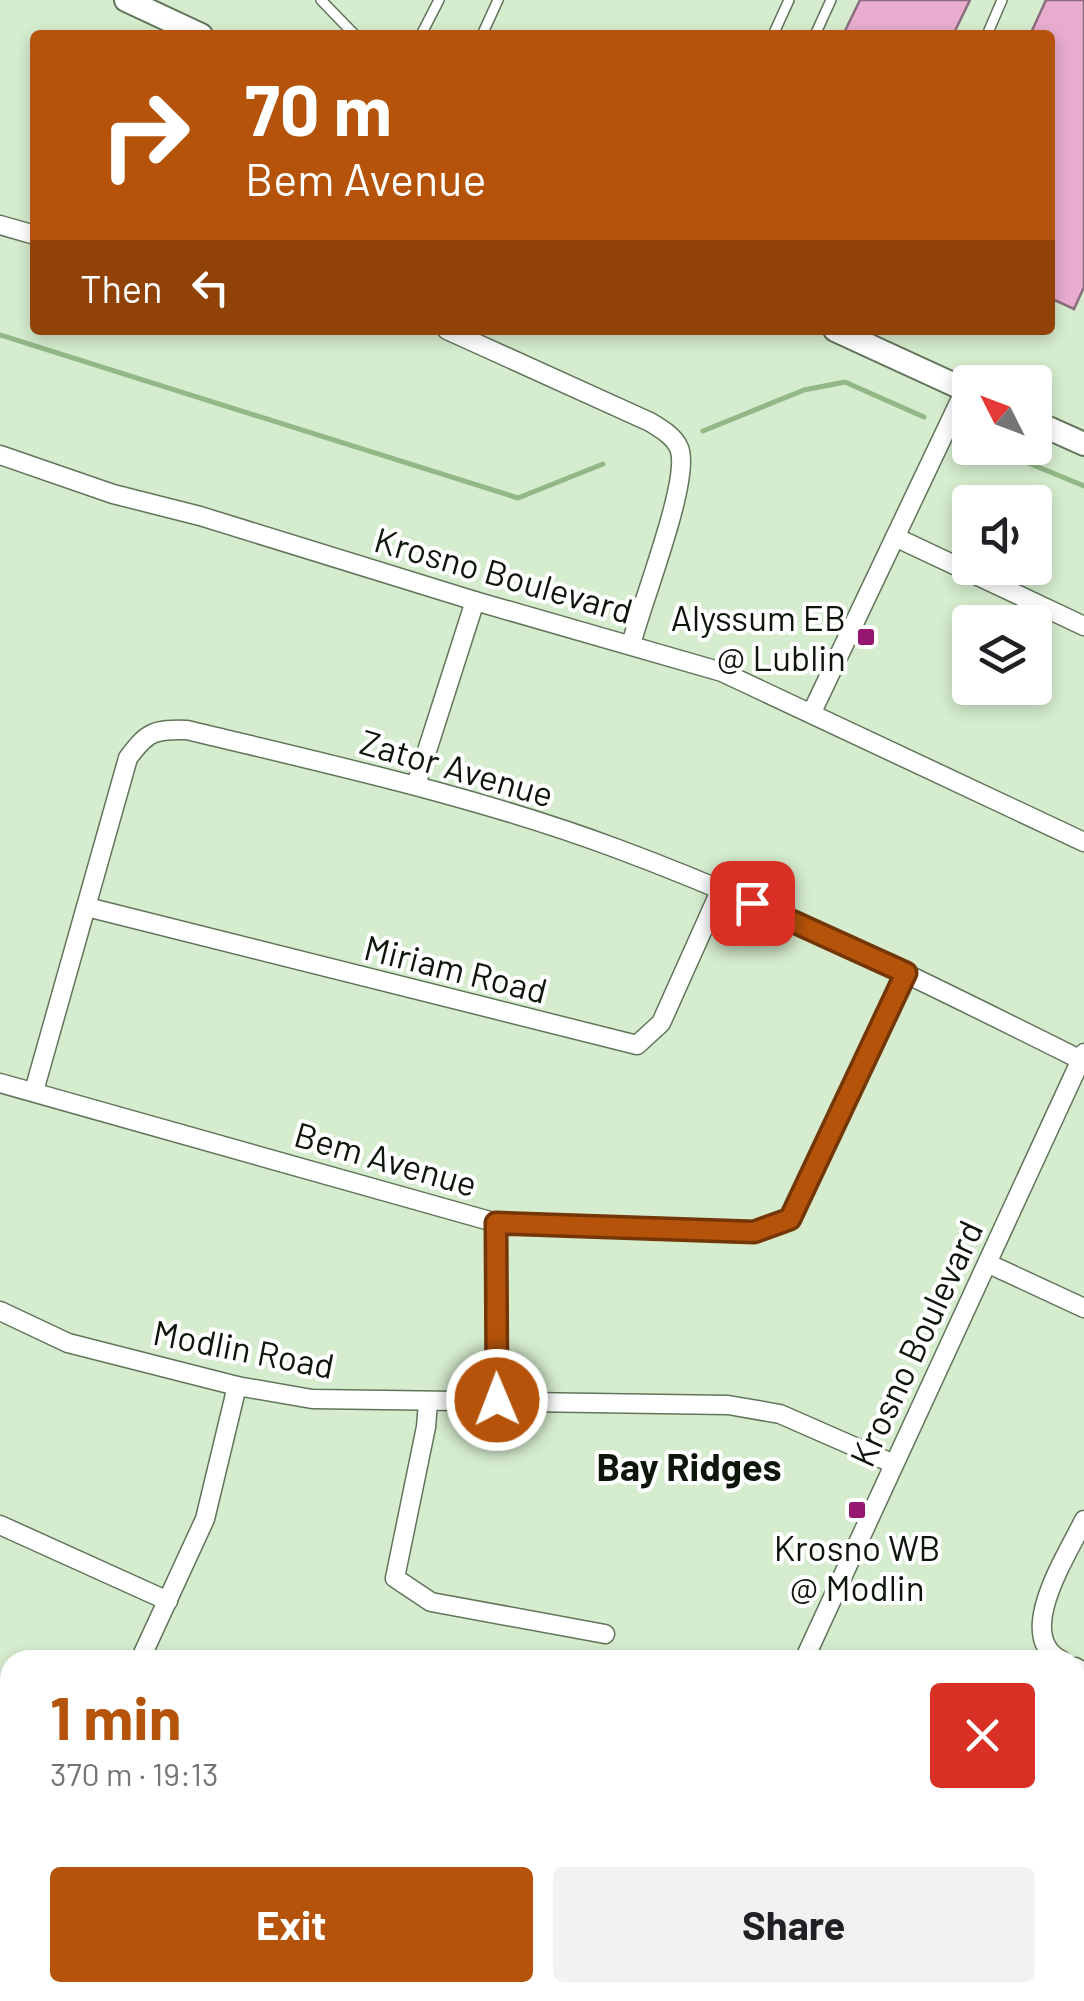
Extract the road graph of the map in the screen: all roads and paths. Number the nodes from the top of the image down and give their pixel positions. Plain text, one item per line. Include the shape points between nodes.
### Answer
1 (126, 0) edge
2 (321, 0) edge
3 (438, 0) edge
4 (498, 0) edge
5 (789, 0) edge
6 (831, 0) edge
7 (1002, 0) edge
8 (190, 30) edge
9 (350, 30) edge
10 (423, 30) edge
11 (484, 30) edge
12 (775, 30) edge
13 (817, 30) edge
14 (989, 30) edge
15 (0, 225) edge
16 (30, 234) edge
17 (459, 335) edge
18 (853, 335) edge
19 (952, 384) edge
20 (952, 421) edge
21 (1052, 430) edge
22 (1084, 444) edge
23 (1, 459) edge
24 (894, 537) junction
25 (476, 601) junction
26 (1084, 626) edge
27 (630, 645) junction
28 (812, 712) junction
29 (416, 785) junction
30 (1084, 842) edge
31 (721, 889) junction
32 (87, 907) junction
33 (906, 973) junction
34 (1082, 1056) edge
35 (0, 1083) edge
36 (34, 1091) junction
37 (496, 1223) junction
38 (989, 1264) junction
39 (1084, 1308) edge
40 (0, 1311) edge
41 (236, 1386) junction
42 (497, 1400) junction
43 (428, 1403) junction
44 (894, 1464) junction
45 (1084, 1520) edge
46 (0, 1526) edge
47 (168, 1601) junction
48 (605, 1634) dead end
49 (145, 1650) edge
50 (809, 1650) edge
51 (1050, 1650) edge

1 - 8 street
2 - 9 lane
3 - 10 lane
4 - 11 lane
5 - 12 lane
6 - 13 lane
7 - 14 lane
15 - 16 street
17 - 27 street via 650,422 680,449 681,482
18 - 19 street
20 - 24 street
21 - 22 street
23 - 25 street, Krosno Boulevard
24 - 26 street
24 - 28 street
25 - 27 street, Krosno Boulevard
25 - 29 street
27 - 28 street, Krosno Boulevard via 722,672
28 - 30 street, Krosno Boulevard
29 - 31 street, Zator Avenue
29 - 32 street, Zator Avenue via 187,730 145,735 128,758
31 - 32 street, Miriam Road via 661,1023 638,1045
31 - 33 street, Zator Avenue
32 - 36 street, Zator Avenue
33 - 34 street, Zator Avenue
33 - 37 street, Bem Avenue via 790,1219 754,1232
34 - 38 street, Krosno Boulevard
35 - 36 street, Bem Avenue
36 - 37 street, Bem Avenue
37 - 42 street
38 - 39 street
38 - 44 street, Krosno Boulevard
40 - 41 street, Modlin Road via 68,1342
41 - 43 street, Modlin Road via 312,1399
41 - 47 street via 205,1519
42 - 43 street, Modlin Road
42 - 44 street, Modlin Road via 746,1408 780,1414
43 - 48 street via 395,1578 431,1602
44 - 50 street, Krosno Boulevard
45 - 51 street via 1040,1614 1041,1638
46 - 47 street
47 - 49 street

